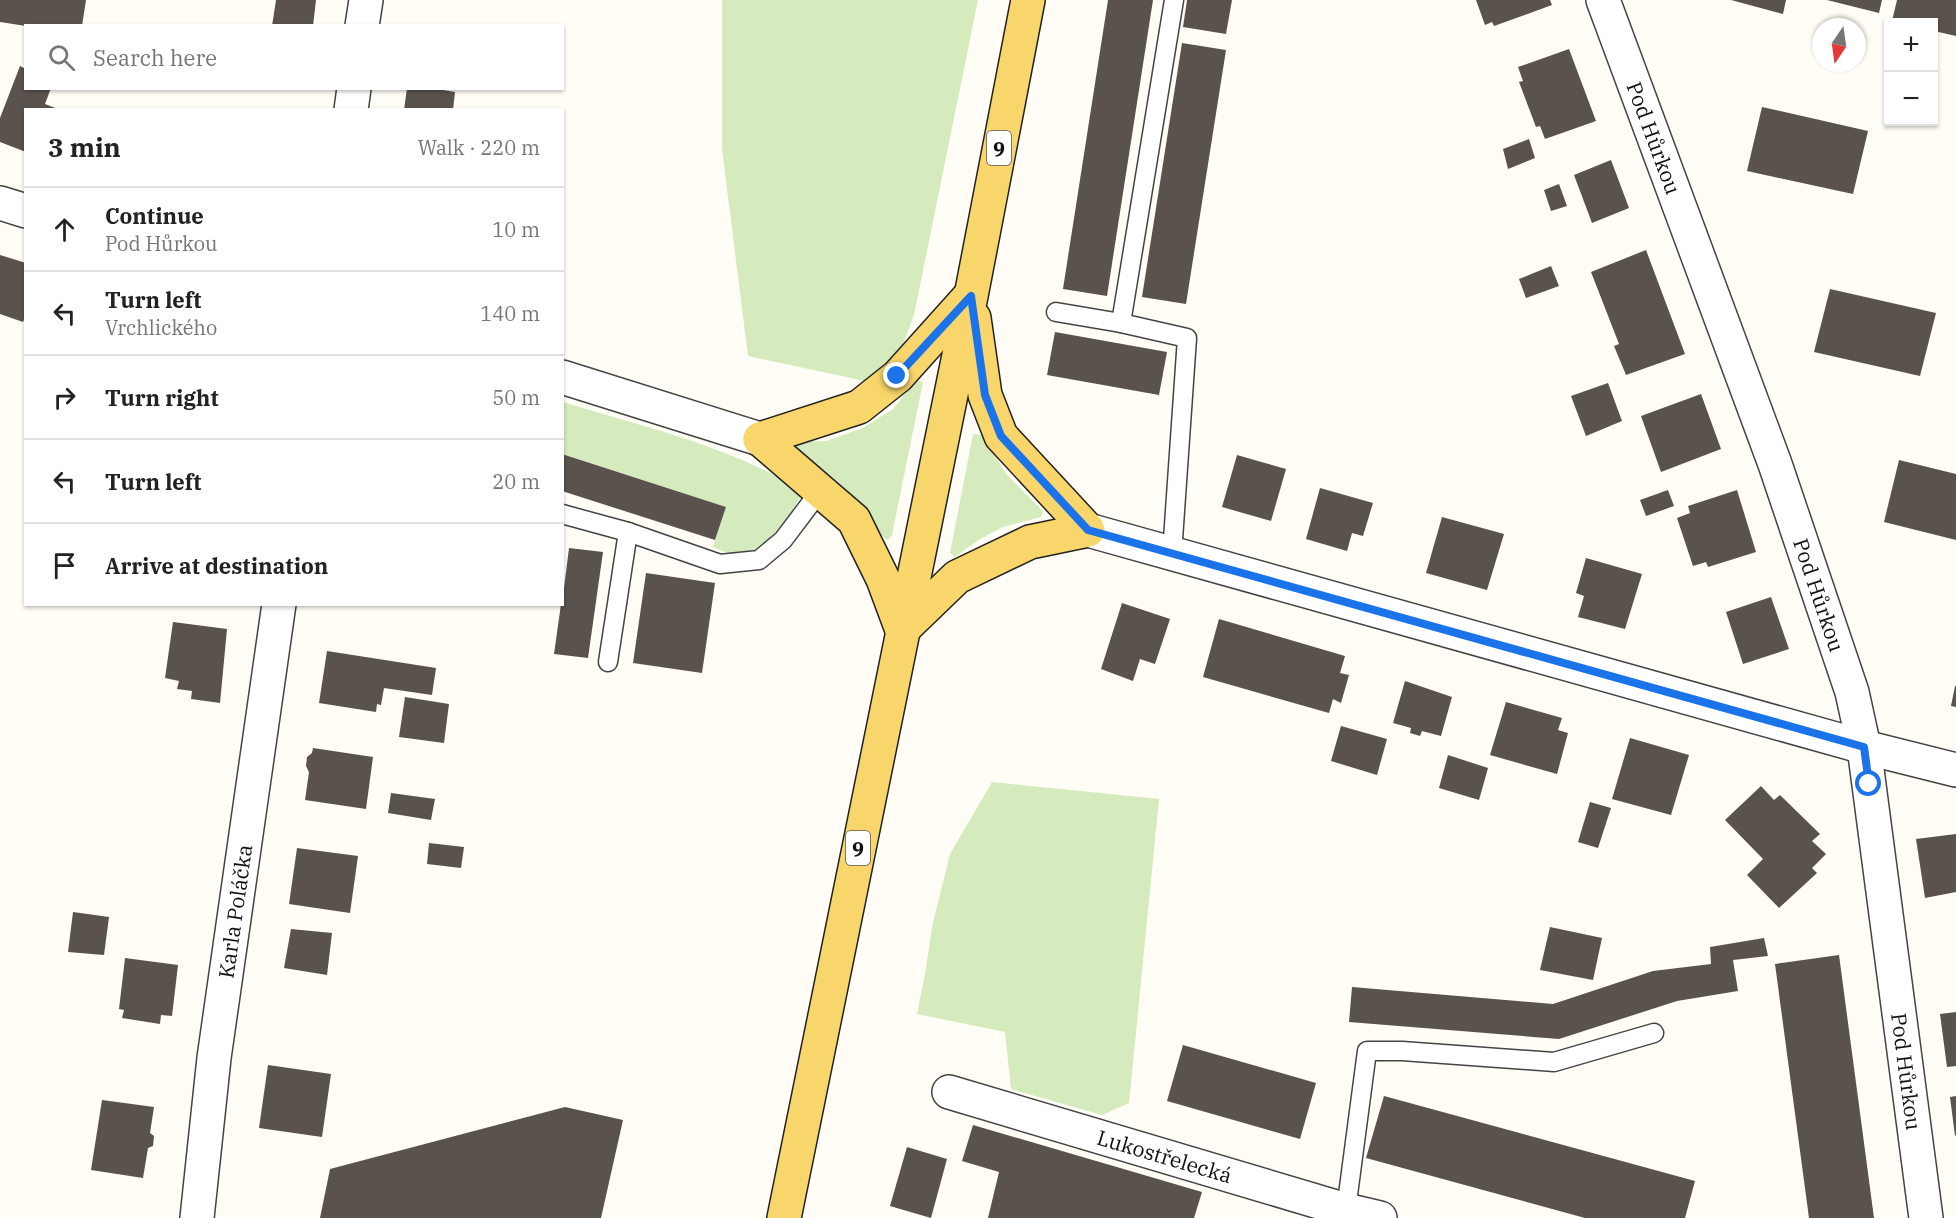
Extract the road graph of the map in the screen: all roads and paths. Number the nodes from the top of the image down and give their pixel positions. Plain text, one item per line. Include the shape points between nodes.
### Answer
1 (366, 0) edge
2 (1028, 0) edge
3 (1174, 0) edge
4 (1603, 0) edge
5 (363, 24) edge
6 (354, 90) edge
7 (351, 108) edge
8 (0, 203) edge
9 (24, 210) edge
10 (971, 296) junction
11 (1056, 312) dead end
12 (1121, 322) junction
13 (564, 378) edge
14 (760, 439) junction
15 (820, 490) junction
16 (564, 515) edge
17 (1088, 530) junction
18 (628, 532) junction
19 (1172, 554) junction
20 (279, 606) edge
21 (902, 630) junction
22 (608, 662) dead end
23 (1864, 747) junction
24 (1956, 770) edge
25 (1654, 1033) dead end
26 (949, 1092) dead end
27 (1346, 1210) junction
28 (197, 1218) edge
29 (784, 1218) edge
30 (1380, 1218) edge
31 (1926, 1218) edge

1 - 5 street
2 - 10 main road, 9
3 - 12 lane
4 - 23 street, Pod Hůrkou via 1775,464 1852,692
6 - 7 street
8 - 9 street
10 - 14 main road via 888,386 859,407
10 - 17 main road via 985,395 1001,436
10 - 21 main road, 9
11 - 12 lane
12 - 19 lane via 1187,338
13 - 14 street
14 - 15 main road
15 - 18 lane via 783,540 759,560 720,564
15 - 21 main road via 854,520
16 - 18 lane
17 - 19 street
17 - 21 main road via 1030,542 957,577
18 - 22 lane
19 - 23 street
20 - 28 street, Karla Poláčka via 214,1058
21 - 29 main road, 9
23 - 24 street
23 - 31 street, Pod Hůrkou
25 - 27 lane via 1554,1062 1367,1051
26 - 27 street, Lukostřelecká
27 - 30 street, Lukostřelecká

